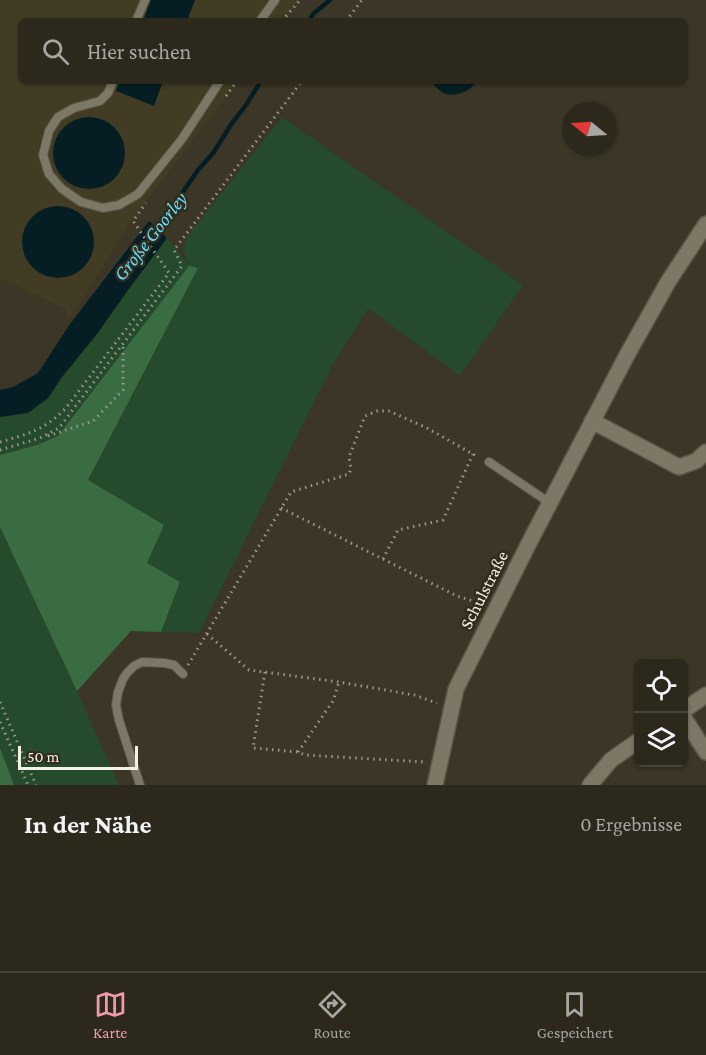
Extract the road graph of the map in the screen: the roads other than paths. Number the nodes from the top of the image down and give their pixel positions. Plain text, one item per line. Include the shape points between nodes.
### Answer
1 (145, 0) edge
2 (274, 0) edge
3 (137, 18) edge
4 (262, 18) edge
5 (112, 84) edge
6 (218, 84) edge
7 (706, 224) edge
8 (592, 421) junction
9 (706, 452) edge
10 (489, 462) road end
11 (550, 503) junction
12 (183, 674) road end
13 (706, 695) edge
14 (688, 707) edge
15 (688, 724) edge
16 (634, 744) edge
17 (706, 752) edge
18 (140, 785) edge
19 (435, 785) edge
20 (590, 785) edge

1 - 3 lane
2 - 4 lane
5 - 6 lane via 100,101 58,117 49,131 43,155 49,174 62,189 81,202 103,208 119,205 138,194 182,139
7 - 8 street, Schulstraße via 668,282
8 - 9 street via 679,467 696,461
8 - 11 street, Schulstraße
10 - 11 lane
11 - 19 street, Schulstraße via 456,689
12 - 18 lane via 174,665 142,662 127,673 118,692 119,720
13 - 14 street
15 - 17 street
16 - 20 street via 611,760

